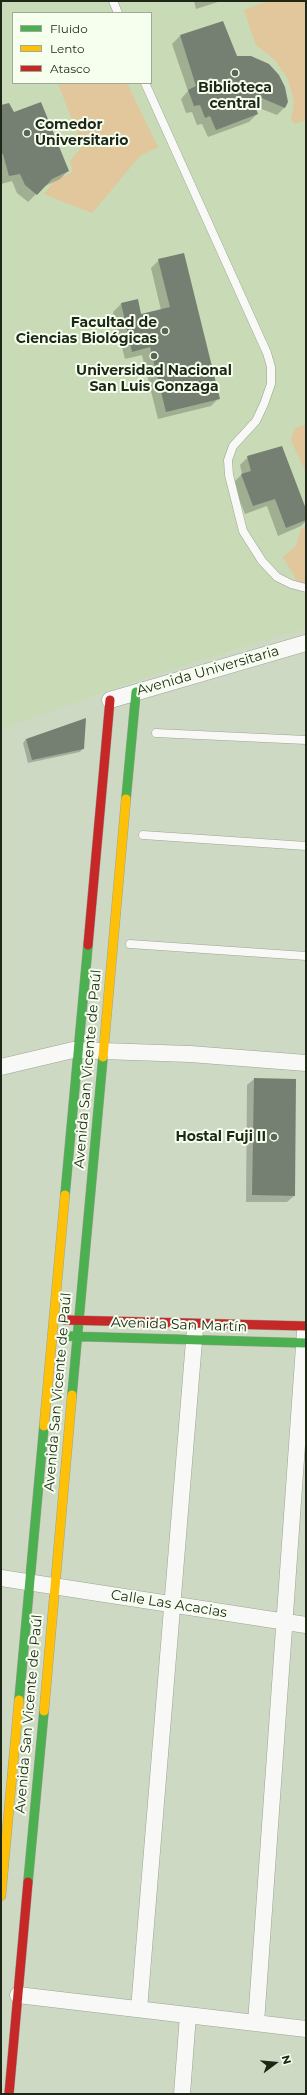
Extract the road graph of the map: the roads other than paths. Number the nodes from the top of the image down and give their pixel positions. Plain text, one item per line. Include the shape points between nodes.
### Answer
1 (113, 1) edge
2 (118, 12) edge
3 (145, 84) edge
4 (306, 588) edge
5 (306, 643) edge
6 (136, 692) junction
7 (110, 700) joint
8 (156, 733) dead end
9 (306, 740) edge
10 (144, 835) dead end
11 (306, 846) edge
12 (130, 944) dead end
13 (306, 956) edge
14 (306, 1063) edge
15 (1, 1067) edge
16 (53, 1320) junction
17 (79, 1320) junction
18 (196, 1323) junction
19 (306, 1326) edge
20 (52, 1335) junction
21 (78, 1336) junction
22 (194, 1340) junction
23 (305, 1343) edge
24 (1, 1578) edge
25 (55, 1586) junction
26 (173, 1604) junction
27 (285, 1622) junction
28 (306, 1625) edge
29 (3, 1845) edge
30 (1, 1896) edge
31 (18, 1995) junction
32 (139, 2009) junction
33 (188, 2015) junction
34 (256, 2023) junction
35 (306, 2029) edge
36 (9, 2094) edge
37 (182, 2094) edge

1 - 2 lane
3 - 4 lane via 267,353 271,367 270,384 264,404 256,421 233,446 228,460 229,475 243,531 262,561 277,577
5 - 6 street, Avenida Universitaria
6 - 7 street, Avenida Universitaria
6 - 17 street, Avenida San Vicente de Paúl
7 - 16 street, Avenida San Vicente de Paúl
8 - 9 lane
10 - 11 lane
12 - 13 lane
14 - 15 street via 190,1054 73,1050
16 - 17 street, Avenida San Martín
16 - 20 street, Avenida San Vicente de Paúl
17 - 18 street, Avenida San Martín
17 - 21 street, Avenida San Vicente de Paúl
18 - 19 street, Avenida San Martín
18 - 22 street
19 - 23 street
20 - 21 street, Avenida San Martín
20 - 29 street, Avenida San Vicente de Paúl
21 - 22 street, Avenida San Martín
21 - 25 street, Avenida San Vicente de Paúl
22 - 23 street, Avenida San Martín
22 - 26 street
23 - 27 street
24 - 25 street, Calle Las Acacias
25 - 26 street, Calle Las Acacias
25 - 31 street, Avenida San Vicente de Paúl
26 - 27 street, Calle Las Acacias
26 - 32 street
27 - 28 street, Calle Las Acacias
27 - 34 street
29 - 30 street, Avenida San Vicente de Paúl
31 - 32 street
31 - 36 street, Avenida San Vicente de Paúl
32 - 33 street
33 - 34 street
33 - 37 street
34 - 35 street

